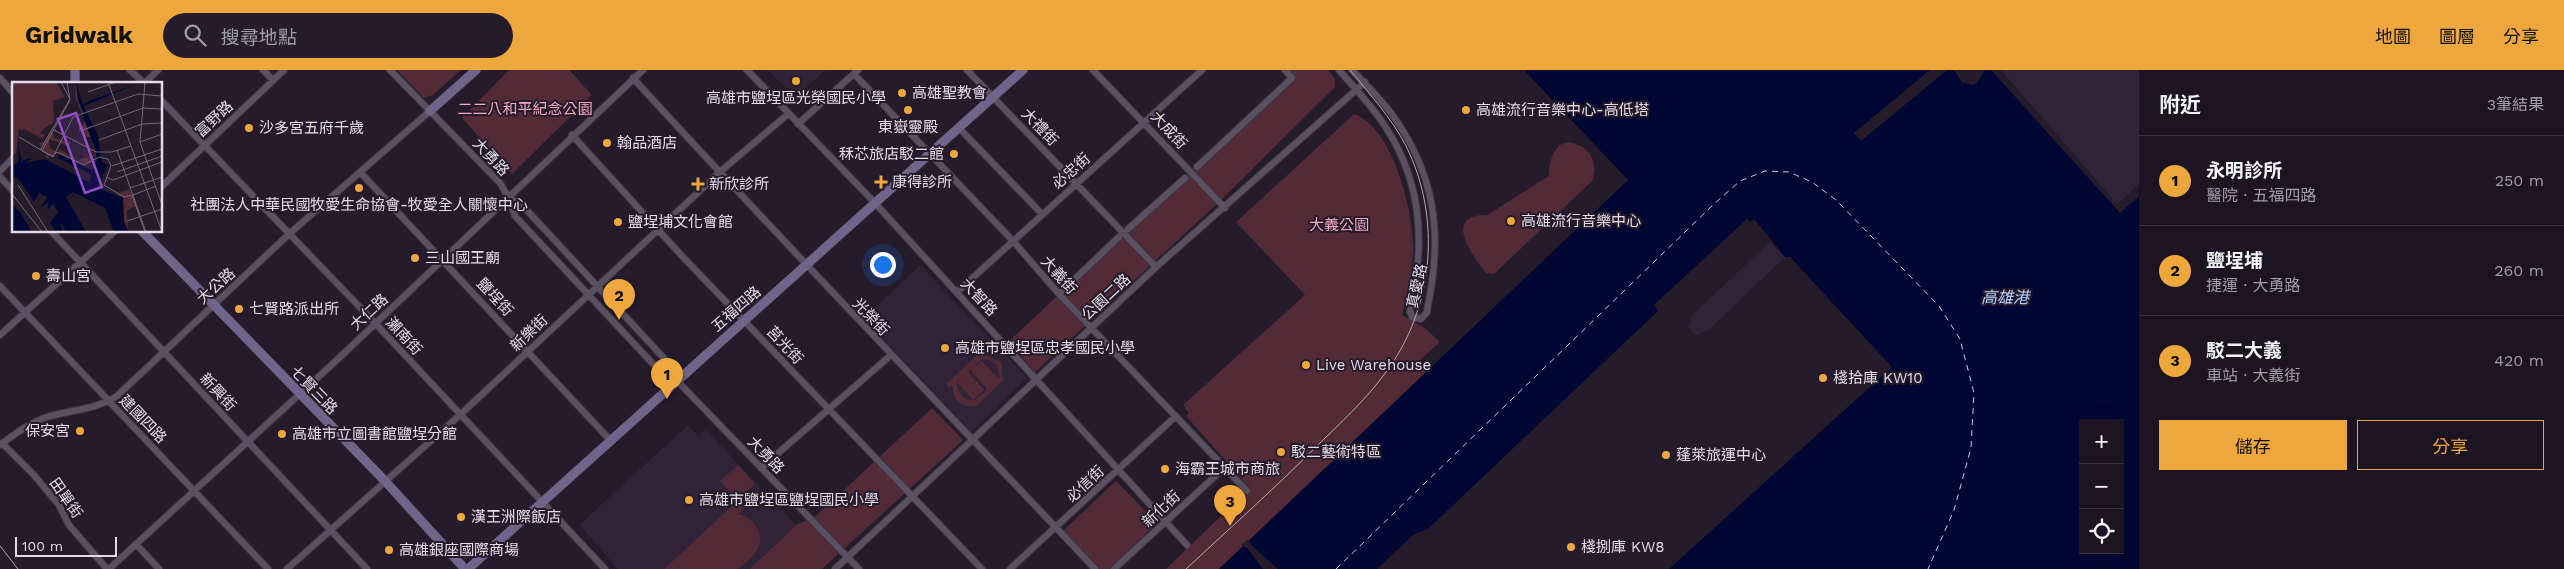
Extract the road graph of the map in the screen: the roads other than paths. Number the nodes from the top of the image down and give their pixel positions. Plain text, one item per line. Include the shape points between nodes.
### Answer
1 (130, 70) edge
2 (158, 70) edge
3 (263, 70) edge
4 (284, 70) edge
5 (390, 70) edge
6 (476, 70) edge
7 (643, 70) edge
8 (747, 70) edge
9 (967, 70) edge
10 (1023, 70) edge
11 (1094, 70) edge
12 (1202, 70) edge
13 (1285, 70) edge
14 (1339, 70) edge
15 (1352, 70) edge
16 (856, 72) edge
17 (0, 78) edge
18 (633, 78) junction
19 (273, 80) junction
20 (143, 82) edge
21 (147, 82) edge
22 (1365, 82) junction
23 (1356, 89) junction
24 (12, 92) edge
25 (993, 96) junction
26 (162, 101) edge
27 (430, 111) junction
28 (788, 114) junction
29 (1144, 122) junction
30 (798, 124) junction
31 (959, 128) junction
32 (572, 135) junction
33 (204, 145) junction
34 (931, 154) junction
35 (12, 159) edge
36 (1197, 167) dead end
37 (0, 171) edge
38 (721, 171) junction
39 (360, 172) junction
40 (0, 177) edge
41 (1185, 178) dead end
42 (1076, 183) junction
43 (162, 185) edge
44 (12, 190) edge
45 (509, 198) junction
46 (875, 203) junction
47 (1225, 208) junction
48 (1042, 214) junction
49 (660, 229) junction
50 (1128, 229) dead end
51 (52, 232) edge
52 (114, 232) edge
53 (143, 232) edge
54 (289, 234) junction
55 (1119, 237) dead end
56 (1013, 241) junction
57 (443, 260) junction
58 (80, 262) junction
59 (806, 266) junction
60 (1156, 267) junction
61 (0, 286) edge
62 (597, 287) junction
63 (957, 292) junction
64 (589, 294) junction
65 (1059, 294) junction
66 (213, 306) junction
67 (25, 314) junction
68 (745, 320) junction
69 (375, 323) junction
70 (1092, 328) junction
71 (0, 335) edge
72 (528, 351) junction
73 (163, 352) junction
74 (891, 355) junction
75 (1037, 379) junction
76 (676, 380) junction
77 (299, 395) junction
78 (109, 401) junction
79 (828, 408) junction
80 (461, 414) junction
81 (1176, 416) junction
82 (610, 440) junction
83 (972, 441) junction
84 (248, 442) junction
85 (1, 444) edge
86 (761, 468) junction
87 (1224, 468) junction
88 (1119, 470) junction
89 (385, 481) junction
90 (195, 491) junction
91 (1247, 491) dead end
92 (914, 496) junction
93 (543, 502) junction
94 (1166, 522) junction
95 (1056, 528) junction
96 (331, 530) junction
97 (136, 544) junction
98 (1187, 546) dead end
99 (847, 557) junction
100 (108, 569) edge
101 (159, 569) edge
102 (268, 569) edge
103 (287, 569) edge
104 (367, 569) edge
105 (466, 569) edge
106 (605, 569) edge
107 (835, 569) edge
108 (859, 569) edge
109 (982, 569) edge
110 (1010, 569) edge
111 (1095, 569) edge
112 (1114, 569) edge

1 - 20 street
2 - 21 street
3 - 19 street
4 - 19 street, 富野路
5 - 27 street, 大勇路
6 - 27 street
7 - 18 street, 大仁路
8 - 28 street, 大智路
9 - 25 street, 大禮街
10 - 25 street, 五福四路
11 - 29 street, 大成街
12 - 29 street, 必忠街
13 - 36 street via 1292,78
14 - 23 street
15 - 22 street
16 - 30 street
16 - 34 street, 大義街
17 - 24 street
18 - 32 street, 大仁路
18 - 38 street, 光榮街
19 - 33 street, 富野路
22 - 23 street, 公園二路
22 - 23 street, 真愛路 via 1406,135 1430,195 1437,246 1427,312 1421,319 1412,317 1410,312 1420,248 1416,201 1400,155 1379,118
23 - 47 street, 公園二路
25 - 31 street, 五福四路
25 - 42 street, 大禮街
26 - 33 street, 瀨南街
27 - 39 street, 大公路
27 - 45 street, 大勇路 via 500,183
28 - 30 street, 大智路
28 - 38 street, 新樂街
29 - 42 street, 必忠街
29 - 47 street, 大成街
30 - 46 street, 大智路
31 - 34 street, 五福四路
31 - 48 street
32 - 45 street, 大仁路
32 - 49 street, 莒光街
33 - 43 street, 富野路
33 - 54 street, 瀨南街
34 - 46 street, 五福四路
34 - 56 street, 大義街
35 - 37 street
38 - 49 street, 新樂街
38 - 59 street, 光榮街
39 - 54 street, 大公路
39 - 57 street, 鹽埕街
40 - 44 street
41 - 50 street
42 - 48 street, 必忠街
42 - 60 street, 大禮街
45 - 57 street, 大仁路
45 - 62 street, 大勇路 via 522,205
45 - 64 street, 大勇路 via 515,216
46 - 59 street, 五福四路
46 - 63 street, 大智路
47 - 60 street, 公園二路
48 - 56 street, 必忠街
49 - 62 street, 新樂街
49 - 68 street, 莒光街
51 - 58 street, 新興街
52 - 58 street
53 - 66 street, 七賢三路
54 - 66 street, 大公路
54 - 69 street, 瀨南街
55 - 65 street
56 - 63 street, 必忠街
56 - 65 street, 大義街
57 - 69 street, 大仁路
57 - 72 street, 鹽埕街
58 - 67 street
58 - 73 street, 新興街
59 - 68 street, 五福四路
59 - 74 street, 光榮街
60 - 70 street, 公園二路
61 - 67 street, 建國四路
62 - 64 street, 新樂街
62 - 76 street, 大勇路 via 674,369
63 - 75 street, 大智路
64 - 72 street, 新樂街
64 - 76 street, 大勇路 via 667,379
65 - 70 street, 大義街
66 - 73 street, 大公路
66 - 77 street, 七賢三路
67 - 71 street
67 - 78 street, 建國四路
68 - 76 street, 五福四路
68 - 79 street, 莒光街
69 - 77 street, 大仁路
69 - 80 street, 瀨南街
70 - 75 street, 公園二路
70 - 81 street, 大義街
72 - 80 street, 新樂街
72 - 82 street, 鹽埕街
73 - 78 street, 大公路
73 - 84 street, 新興街
74 - 79 street
74 - 83 street, 光榮街
75 - 83 street, 公園二路
75 - 88 street, 大智路
76 - 82 street, 五福四路
76 - 86 street, 大勇路
77 - 84 street, 大仁路
77 - 89 street, 七賢三路
78 - 85 street, 大公路 via 45,418 28,425
78 - 90 street, 建國四路
79 - 86 street
79 - 92 street, 莒光街
80 - 89 street, 新樂街
80 - 93 street, 瀨南街
81 - 87 street, 大義街
81 - 88 street, 必信街
82 - 93 street, 五福四路
83 - 92 street, 公園二路
83 - 95 street, 光榮街
84 - 90 street, 大仁路
84 - 96 street, 新興街
85 - 100 street, 田單街 via 40,482 70,525
86 - 99 street, 大勇路
87 - 91 street, 大義街
87 - 94 street, 新化街
88 - 94 street, 大智路
88 - 95 street, 必信街
89 - 96 street, 新樂街
89 - 105 street, 七賢三路
90 - 97 street, 大仁路
90 - 102 street, 建國四路
92 - 99 street, 公園二路
92 - 109 street, 莒光街
93 - 105 street, 五福四路
93 - 106 street, 瀨南街
94 - 98 street, 大智路
94 - 112 street, 新化街
95 - 110 street, 必信街
95 - 111 street, 光榮街
96 - 103 street, 新樂街
96 - 104 street, 新興街
97 - 100 street, 大仁路
97 - 101 street
99 - 107 street, 公園二路
99 - 108 street, 大勇路

